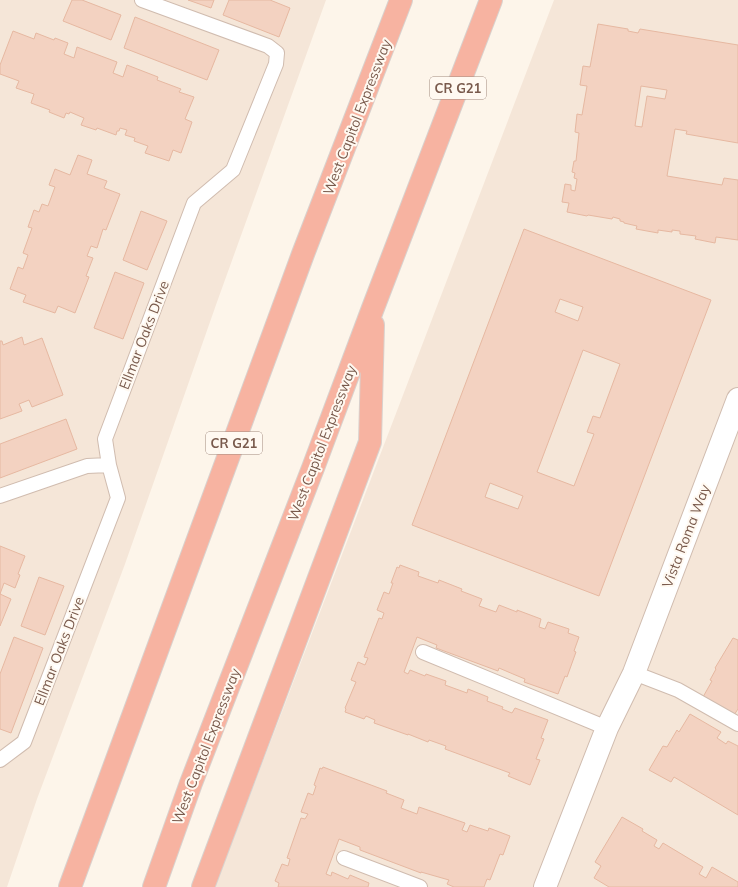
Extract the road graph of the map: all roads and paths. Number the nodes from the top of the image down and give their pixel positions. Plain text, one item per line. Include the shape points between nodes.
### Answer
1 (142, 0) edge
2 (401, 0) edge
3 (491, 0) edge
4 (373, 308) junction
5 (738, 399) edge
6 (109, 465) junction
7 (0, 496) edge
8 (423, 652) dead end
9 (634, 673) junction
10 (738, 724) edge
11 (607, 728) junction
12 (0, 760) edge
13 (344, 858) dead end
14 (551, 885) edge
15 (70, 887) edge
16 (154, 887) edge
17 (203, 887) edge
18 (420, 887) edge

1 - 6 lane, Ellmar Oaks Drive via 268,46 277,53 276,64 233,170 194,202 105,439
2 - 15 highway, West Capitol Expressway / CR G21 via 300,262
3 - 4 highway, West Capitol Expressway / CR G21
4 - 16 highway, West Capitol Expressway / CR G21 via 191,783
4 - 17 highway via 370,442
5 - 9 street, Vista Roma Way
6 - 7 lane via 87,466
6 - 12 lane, Ellmar Oaks Drive via 118,498 24,742
8 - 11 lane
9 - 10 lane via 678,690
9 - 11 street, Vista Roma Way
11 - 14 street, Vista Roma Way
13 - 18 lane

